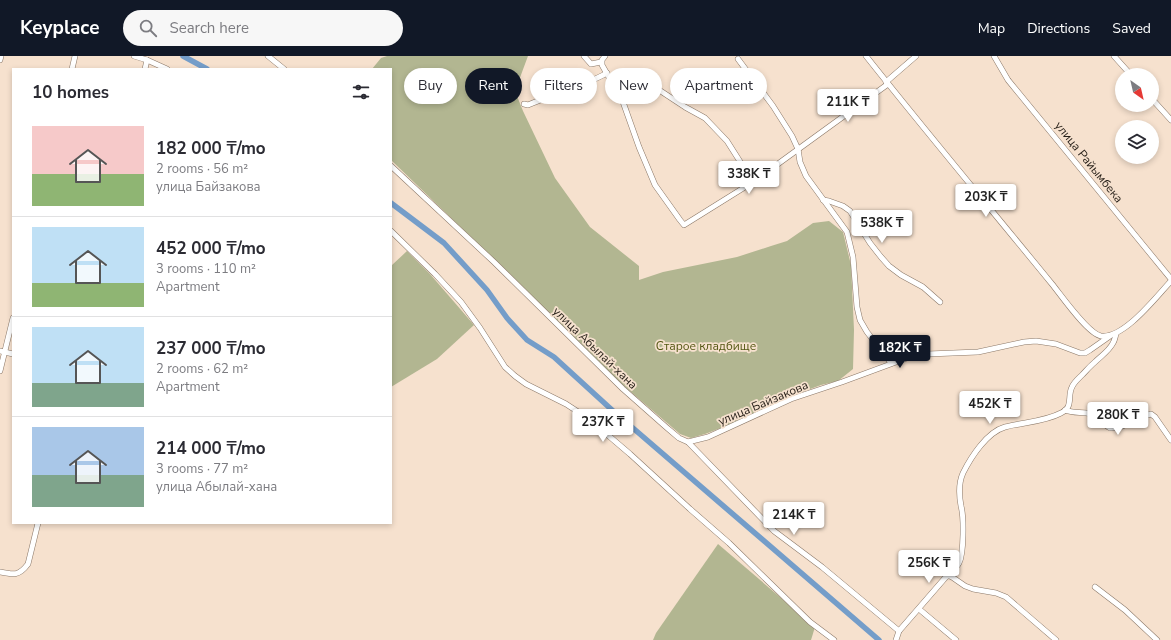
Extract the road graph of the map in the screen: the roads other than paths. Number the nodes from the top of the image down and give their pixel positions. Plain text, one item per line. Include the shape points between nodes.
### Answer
1 (1, 56) edge
2 (74, 56) edge
3 (134, 56) edge
4 (268, 56) edge
5 (584, 56) edge
6 (866, 56) edge
7 (916, 56) edge
8 (994, 56) edge
9 (1114, 56) edge
10 (603, 59) edge
11 (738, 59) dead end
12 (0, 60) edge
13 (147, 60) junction
14 (72, 68) edge
15 (145, 68) edge
16 (164, 68) edge
17 (283, 68) edge
18 (1125, 68) edge
19 (605, 74) edge
20 (887, 83) junction
21 (662, 91) edge
22 (524, 104) dead end
23 (624, 104) edge
24 (1159, 107) edge
25 (1171, 120) edge
26 (798, 149) junction
27 (392, 167) edge
28 (753, 182) junction
29 (823, 200) junction
30 (392, 232) edge
31 (1171, 280) edge
32 (940, 302) dead end
33 (12, 321) edge
34 (1113, 334) junction
35 (2, 351) edge
36 (12, 354) edge
37 (891, 363) junction
38 (0, 371) edge
39 (1066, 410) junction
40 (1171, 440) edge
41 (688, 442) junction
42 (38, 524) edge
43 (0, 572) edge
44 (949, 576) junction
45 (1095, 587) dead end
46 (919, 609) junction
47 (899, 631) junction
48 (834, 640) edge
49 (896, 640) edge
50 (956, 640) edge
51 (1056, 640) edge
52 (1157, 640) edge

1 - 12 street
2 - 14 street
3 - 13 street
4 - 17 street
5 - 10 street via 591,64
6 - 20 street
7 - 20 street
8 - 31 street, улица Райымбека via 1008,80
9 - 18 street
11 - 26 street via 777,112
13 - 15 street
13 - 16 street
19 - 22 street via 556,95
20 - 26 street
20 - 34 street, улица Байзакова via 1089,328 1101,336
21 - 28 street via 705,118 727,141
23 - 28 street via 656,185 682,224 686,225
24 - 25 street
26 - 28 street
26 - 29 street via 806,176
27 - 41 street, улица Абылай-хана via 494,262 623,389 666,428
29 - 32 street via 829,200 850,211 870,243 889,266 923,287
29 - 37 street via 842,224 850,243 860,320
30 - 48 street via 461,302 505,366 515,376 588,419 729,543 810,622
31 - 34 street, улица Байзакова via 1131,324
33 - 35 street
34 - 37 street, улица Байзакова via 1080,354 1056,344 1036,341 978,352 928,354
34 - 39 street via 1114,342 1072,387
35 - 36 street
35 - 38 street
37 - 41 street, улица Байзакова via 791,399 708,437
39 - 40 street via 1073,413 1089,413 1110,428 1151,414
39 - 44 street via 1042,420 1005,427 989,436 978,449 961,480 961,556
41 - 47 street, улица Абылай-хана via 774,531
42 - 43 street via 26,567 13,575
44 - 46 street
44 - 51 street via 973,589 990,591 1006,597 1030,614
45 - 52 street via 1125,610
46 - 47 street
46 - 50 street
47 - 49 street

